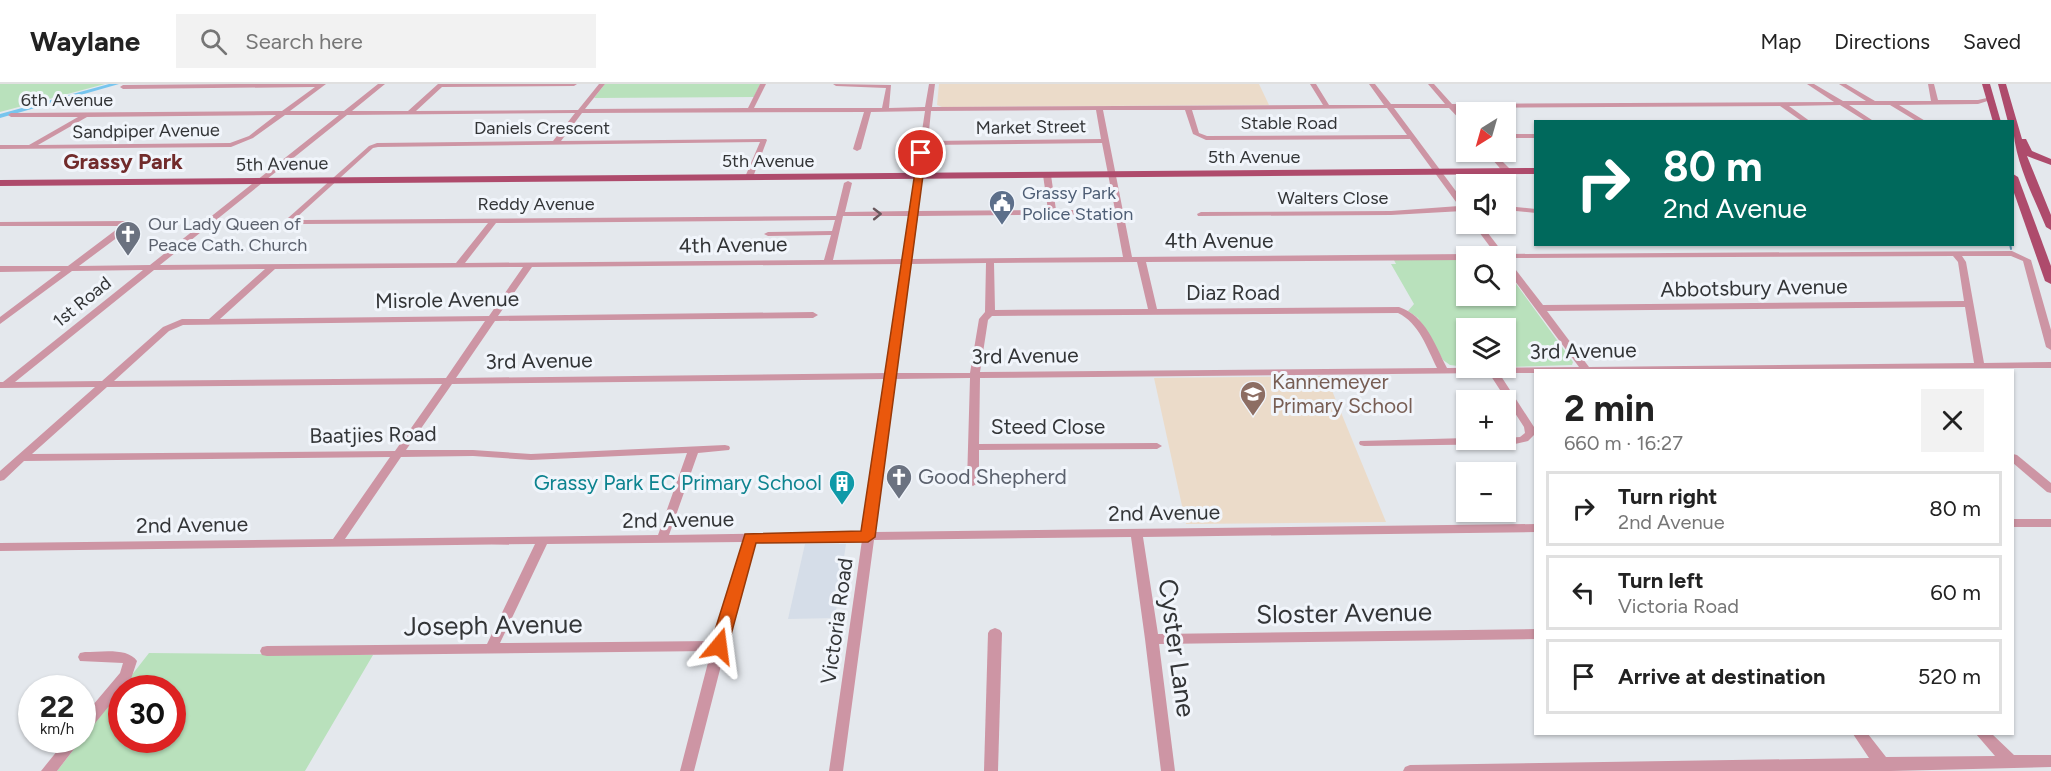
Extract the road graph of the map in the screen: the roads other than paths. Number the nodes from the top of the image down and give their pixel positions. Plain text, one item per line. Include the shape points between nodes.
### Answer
1 (382, 84) edge
2 (442, 84) edge
3 (574, 84) edge
4 (602, 84) edge
5 (763, 84) edge
6 (836, 84) edge
7 (932, 84) edge
8 (1312, 84) edge
9 (1372, 84) edge
10 (1431, 84) edge
11 (1810, 84) edge
12 (1842, 84) edge
13 (1931, 84) edge
14 (1986, 84) edge
15 (2002, 84) edge
16 (322, 85) edge
17 (123, 87) dead end
18 (1990, 99) junction
19 (1935, 102) junction
20 (1959, 102) junction
21 (1874, 103) junction
22 (1892, 103) junction
23 (1783, 104) junction
24 (1843, 104) junction
25 (1451, 106) junction
26 (1328, 107) junction
27 (1389, 107) junction
28 (1100, 108) junction
29 (1188, 108) junction
30 (928, 109) junction
31 (868, 110) junction
32 (885, 110) junction
33 (580, 111) junction
34 (750, 111) junction
35 (409, 112) junction
36 (1456, 112) edge
37 (345, 113) junction
38 (283, 114) junction
39 (11, 115) dead end
40 (86, 115) junction
41 (1996, 117) edge
42 (1805, 120) edge
43 (1869, 120) edge
44 (1921, 120) edge
45 (2012, 120) edge
46 (2014, 125) edge
47 (2014, 126) edge
48 (1516, 136) edge
49 (1534, 136) edge
50 (1411, 137) junction
51 (1104, 141) junction
52 (555, 143) junction
53 (923, 143) junction
54 (0, 147) edge
55 (29, 147) junction
56 (856, 149) dead end
57 (1499, 162) edge
58 (2051, 163) edge
59 (2014, 165) edge
60 (2026, 167) junction
61 (2014, 170) edge
62 (2051, 170) edge
63 (1507, 171) junction
64 (1534, 171) edge
65 (1439, 173) junction
66 (1111, 174) junction
67 (1047, 175) junction
68 (918, 176) junction
69 (749, 177) junction
70 (2014, 179) edge
71 (334, 180) junction
72 (261, 181) junction
73 (0, 183) edge
74 (848, 183) dead end
75 (2014, 194) edge
76 (1456, 196) edge
77 (2025, 206) junction
78 (1516, 209) edge
79 (1456, 210) edge
80 (1534, 211) edge
81 (1118, 212) junction
82 (913, 213) junction
83 (1052, 213) junction
84 (1201, 214) dead end
85 (840, 216) junction
86 (494, 220) junction
87 (0, 224) edge
88 (2051, 227) edge
89 (835, 233) junction
90 (768, 234) dead end
91 (1485, 234) edge
92 (1495, 246) edge
93 (1955, 253) junction
94 (1516, 256) edge
95 (1456, 257) edge
96 (1128, 260) junction
97 (1141, 260) junction
98 (907, 261) junction
99 (990, 261) junction
100 (828, 262) junction
101 (529, 265) junction
102 (458, 266) junction
103 (273, 267) junction
104 (151, 268) junction
105 (0, 269) edge
106 (70, 269) junction
107 (1516, 276) edge
108 (2051, 281) edge
109 (1969, 304) junction
110 (1540, 308) junction
111 (1153, 312) junction
112 (990, 313) junction
113 (813, 315) dead end
114 (492, 318) junction
115 (213, 320) junction
116 (0, 321) edge
117 (2051, 347) edge
118 (1979, 364) junction
119 (2051, 365) edge
120 (1910, 368) edge
121 (1585, 369) edge
122 (1695, 369) edge
123 (1803, 369) edge
124 (1443, 370) junction
125 (1456, 370) edge
126 (1516, 370) edge
127 (1534, 370) edge
128 (975, 375) junction
129 (891, 376) junction
130 (1497, 378) edge
131 (448, 380) junction
132 (104, 383) junction
133 (2, 386) edge
134 (1364, 443) dead end
135 (1157, 446) dead end
136 (974, 447) junction
137 (725, 448) dead end
138 (693, 450) junction
139 (398, 454) junction
140 (22, 458) junction
141 (2014, 458) edge
142 (0, 477) edge
143 (973, 482) dead end
144 (2051, 489) edge
145 (2014, 523) edge
146 (2051, 523) edge
147 (1534, 528) edge
148 (1136, 532) junction
149 (868, 537) junction
150 (750, 538) junction
151 (662, 539) junction
152 (543, 541) junction
153 (336, 543) junction
154 (0, 547) edge
155 (995, 633) dead end
156 (1534, 634) edge
157 (1152, 639) junction
158 (719, 646) junction
159 (491, 649) junction
160 (267, 651) dead end
161 (85, 657) dead end
162 (96, 712) edge
163 (1861, 735) edge
164 (1984, 735) edge
165 (63, 753) edge
166 (2051, 761) edge
167 (2011, 762) junction
168 (1885, 767) edge
169 (1503, 770) edge
170 (48, 771) edge
171 (687, 771) edge
172 (836, 771) edge
173 (991, 771) edge
174 (1168, 771) edge
175 (1410, 771) edge

1 - 37 street, 1st Road
2 - 3 street
2 - 35 street
4 - 33 street
5 - 34 street
6 - 32 street via 889,86
7 - 30 street, Victoria Road
8 - 26 street
9 - 27 street
10 - 25 street
11 - 24 street
12 - 21 street
13 - 19 street
14 - 18 main road
15 - 45 main road
16 - 17 street
16 - 38 street, Sandpiper Avenue
18 - 20 street, 6th Avenue
18 - 41 main road
19 - 20 street, 6th Avenue
19 - 22 street, 6th Avenue
20 - 41 street, 6th Avenue via 1979,105
21 - 22 street, 6th Avenue
21 - 24 street, 6th Avenue
22 - 44 street
23 - 24 street, 6th Avenue
23 - 25 street, 6th Avenue
23 - 42 street
24 - 43 street
25 - 27 street, 6th Avenue
25 - 36 street
26 - 27 street, 6th Avenue
26 - 29 street, 6th Avenue
27 - 50 street
28 - 29 street, 6th Avenue
28 - 30 street, 6th Avenue
28 - 51 street
29 - 50 street, Stable Road via 1196,134 1206,138
30 - 32 street, 6th Avenue
30 - 53 street, Victoria Road
31 - 32 street, 6th Avenue
31 - 34 street, 6th Avenue
31 - 56 street
33 - 34 street, 6th Avenue
33 - 35 street, 6th Avenue
33 - 52 street
35 - 37 street, 6th Avenue
37 - 38 street, 6th Avenue
37 - 72 street, 1st Road
38 - 40 street, 6th Avenue
38 - 55 street, Sandpiper Avenue via 251,137 231,145
39 - 40 street, 6th Avenue
40 - 55 street
46 - 58 main road via 2028,153
47 - 60 main road
48 - 49 street
50 - 65 street
51 - 53 street, Market Street
51 - 66 street
52 - 69 street, Daniels Crescent via 764,140
52 - 71 street, Daniels Crescent via 377,145
53 - 68 street, Victoria Road
54 - 55 street, Sandpiper Avenue
57 - 63 street
58 - 60 main road
59 - 60 main road
60 - 61 main road
60 - 62 main road
60 - 88 main road
63 - 64 main road, 5th Avenue
63 - 65 main road, 5th Avenue
65 - 66 main road, 5th Avenue
65 - 76 street
66 - 67 main road, 5th Avenue
66 - 81 street
67 - 68 main road, 5th Avenue
67 - 83 street
68 - 69 main road, 5th Avenue
68 - 82 street, Victoria Road
69 - 71 main road, 5th Avenue
70 - 77 main road
71 - 72 main road, 5th Avenue
71 - 86 street, Reddy Avenue via 293,220
72 - 73 main road, 5th Avenue
72 - 104 street, 1st Road
74 - 85 street
75 - 77 main road
77 - 108 main road
78 - 80 street
79 - 84 street, Walters Close
81 - 83 street, Reddy Avenue
81 - 96 street
82 - 83 street, Reddy Avenue
85 -> 82 street, Reddy Avenue
82 - 98 street, Victoria Road
85 - 86 street, Reddy Avenue
85 - 89 street
86 - 102 street
87 - 106 street via 127,224
89 - 90 street
89 - 100 street
91 - 92 street
93 - 94 street
93 - 109 street via 1962,262
93 - 117 street via 2006,252 2027,260
95 - 97 street, 4th Avenue
96 - 97 street, 4th Avenue
96 - 99 street, 4th Avenue
97 - 111 street
98 - 99 street, 4th Avenue
98 - 100 street, 4th Avenue
98 - 129 street, Victoria Road
99 - 112 street
100 - 101 street, 4th Avenue
101 - 102 street, 4th Avenue
101 - 114 street
102 - 103 street, 4th Avenue
103 - 104 street, 4th Avenue
103 - 115 street
104 - 106 street, 4th Avenue
104 - 133 street, 1st Road
105 - 106 street, 4th Avenue
106 - 116 street
107 - 110 street
109 - 110 street, Abbotsbury Avenue
109 - 118 street
110 - 121 street
111 - 112 street, Diaz Road
111 - 124 street, Diaz Road via 1399,310 1416,320
112 - 128 street via 984,319
113 - 114 street, Misrole Avenue
114 - 115 street, Misrole Avenue
114 - 131 street
115 - 132 street, Misrole Avenue via 170,326
118 - 119 street, 3rd Avenue
118 - 120 street, 3rd Avenue
120 - 123 street, 3rd Avenue
122 - 123 street, 3rd Avenue
124 - 125 street, 3rd Avenue
124 - 128 street, 3rd Avenue
126 - 127 street, 3rd Avenue
128 - 129 street, 3rd Avenue
128 - 136 street
129 - 131 street, 3rd Avenue
129 - 149 street, Victoria Road
130 - 134 street via 1529,427 1530,434 1524,439
131 - 132 street, 3rd Avenue
131 - 139 street
132 - 133 street, 3rd Avenue
132 - 140 street, Misrole Avenue
135 - 136 street, Steed Close
136 - 143 street, Steed Close
137 - 138 street, Baatjies Road
138 - 139 street, Baatjies Road via 531,457
138 - 151 street
139 - 140 street, Baatjies Road
139 - 153 street
140 - 142 street, Misrole Avenue
141 - 144 street
145 - 146 street
147 - 148 street, 2nd Avenue
148 - 149 street, 2nd Avenue
148 - 157 street, Cyster Lane
149 - 150 street, 2nd Avenue
149 - 172 street, Victoria Road
150 - 151 street, 2nd Avenue
150 - 158 street
151 - 152 street, 2nd Avenue
152 - 153 street, 2nd Avenue
152 - 159 street
153 - 154 street, 2nd Avenue
155 - 173 street
156 - 157 street, Sloster Avenue
157 - 174 street, Cyster Lane
158 - 159 street, Joseph Avenue
158 - 171 street
159 - 160 street, Joseph Avenue
161 - 162 street via 130,661 126,675
163 - 168 street
164 - 167 street
165 - 170 street
166 - 167 street
167 - 168 street
168 - 169 street
169 - 175 street

